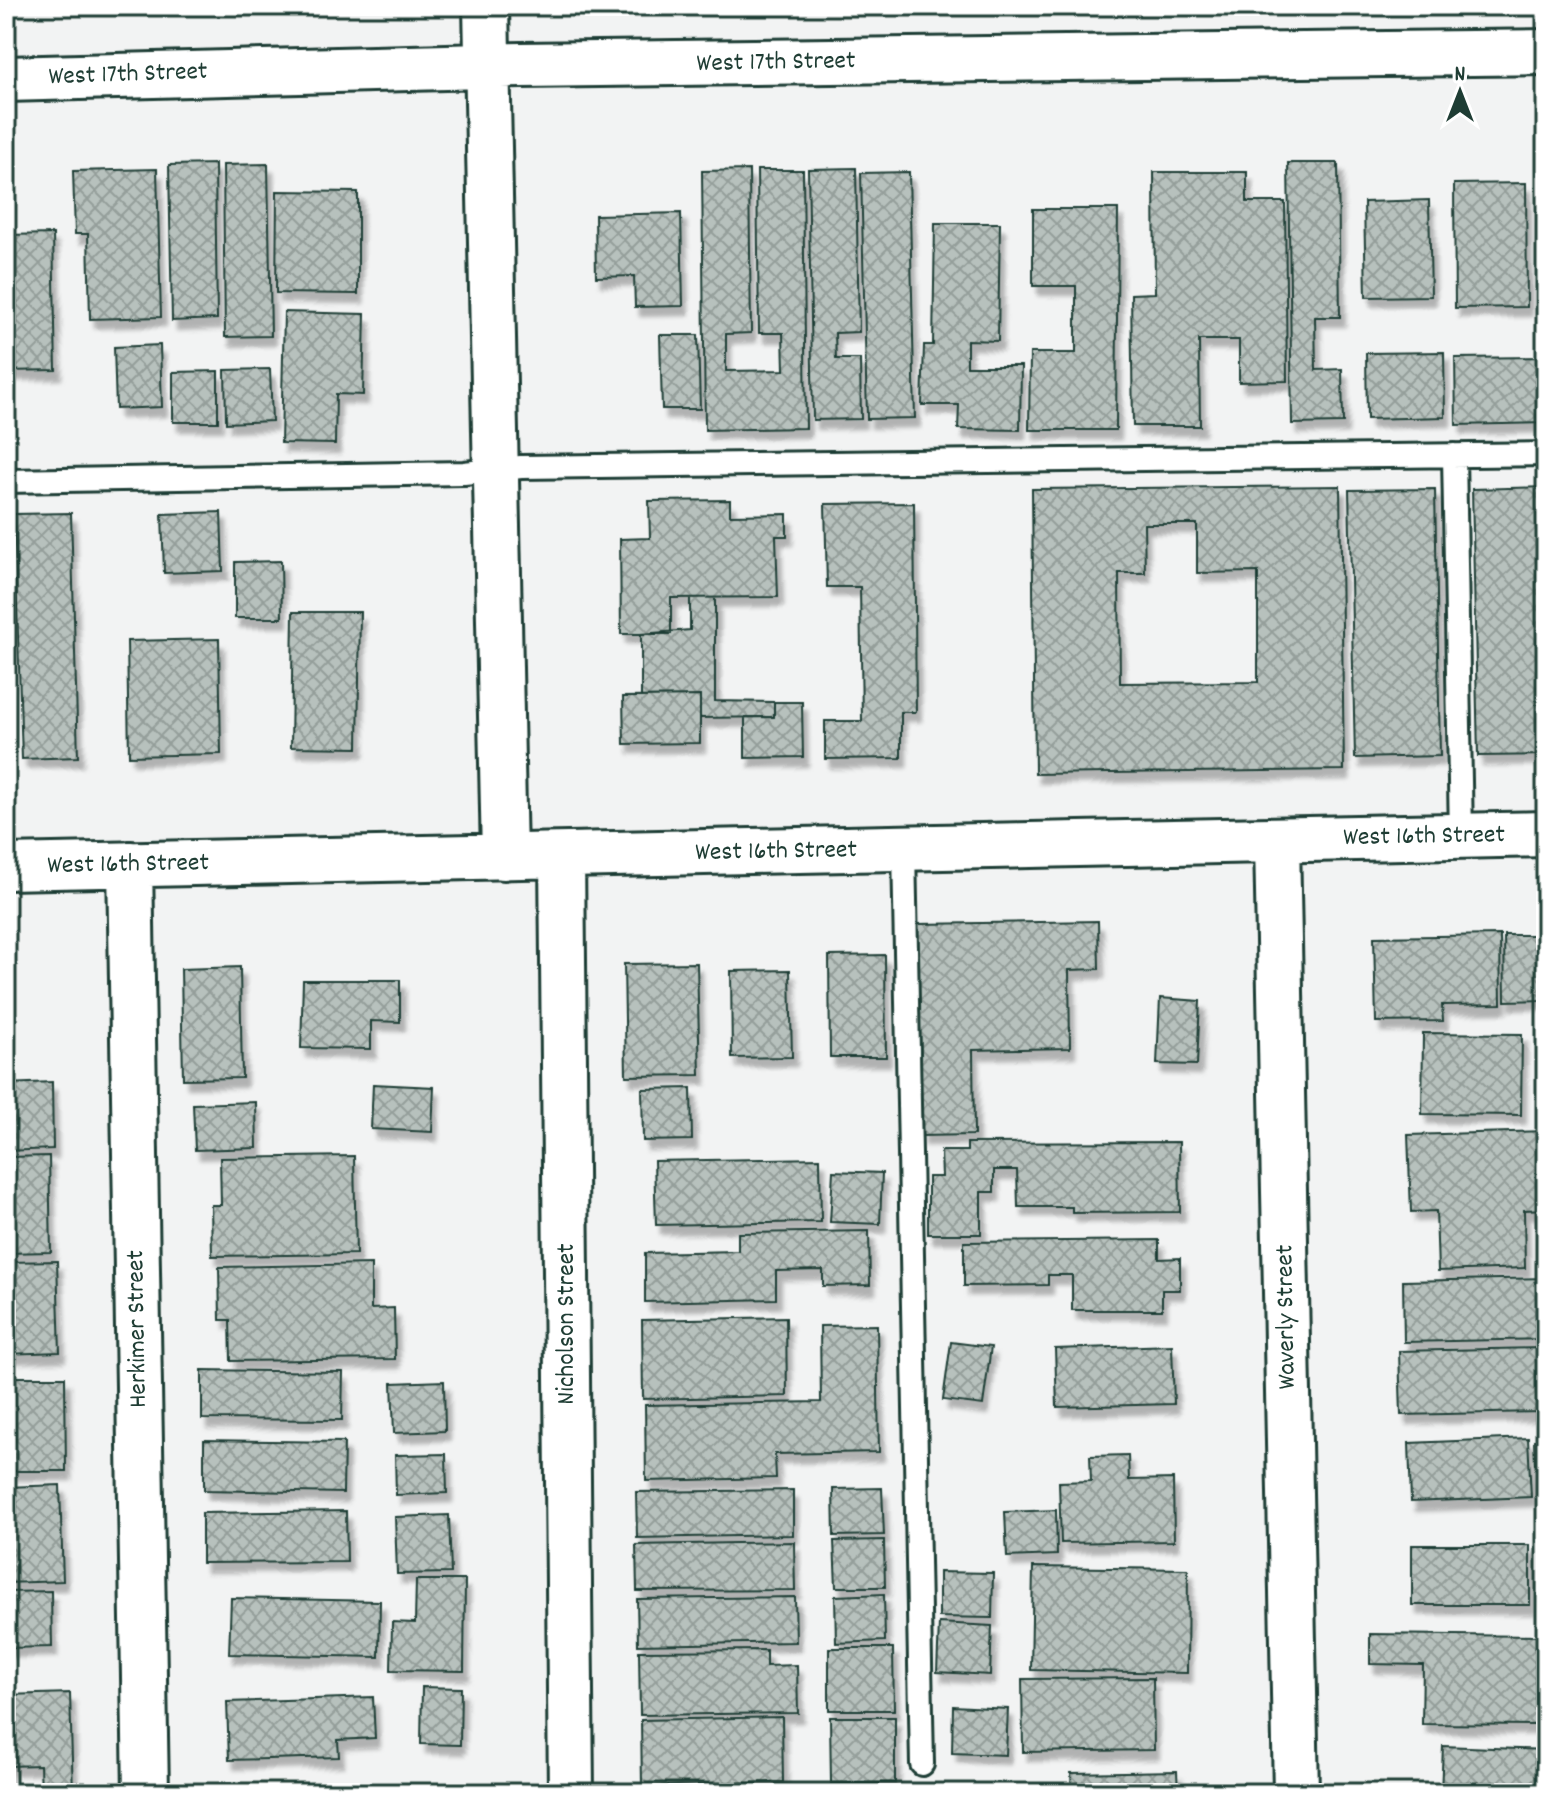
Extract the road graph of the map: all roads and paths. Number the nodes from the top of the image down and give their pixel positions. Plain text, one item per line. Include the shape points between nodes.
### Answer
1 (486, 6) edge
2 (1546, 52) edge
3 (487, 65) junction
4 (6, 79) edge
5 (1546, 454) edge
6 (1454, 455) junction
7 (496, 469) junction
8 (6, 481) edge
9 (1546, 834) edge
10 (1461, 836) junction
11 (1277, 841) junction
12 (904, 849) junction
13 (562, 856) junction
14 (504, 857) junction
15 (130, 864) junction
16 (6, 867) edge
17 (922, 1764) dead end
18 (146, 1793) edge
19 (571, 1793) edge
20 (1296, 1793) edge

1 - 3 street
2 - 3 street, West 17th Street
3 - 4 street, West 17th Street
3 - 7 street
5 - 6 lane
6 - 7 lane
6 - 10 lane
7 - 8 lane
7 - 14 street
9 - 10 street, West 16th Street
10 - 11 street, West 16th Street
11 - 12 street, West 16th Street
11 - 20 street, Waverly Street
12 - 13 street, West 16th Street
12 - 17 lane
13 - 14 street, West 16th Street
13 - 19 street, Nicholson Street
14 - 15 street, West 16th Street
15 - 16 street, West 16th Street
15 - 18 street, Herkimer Street

